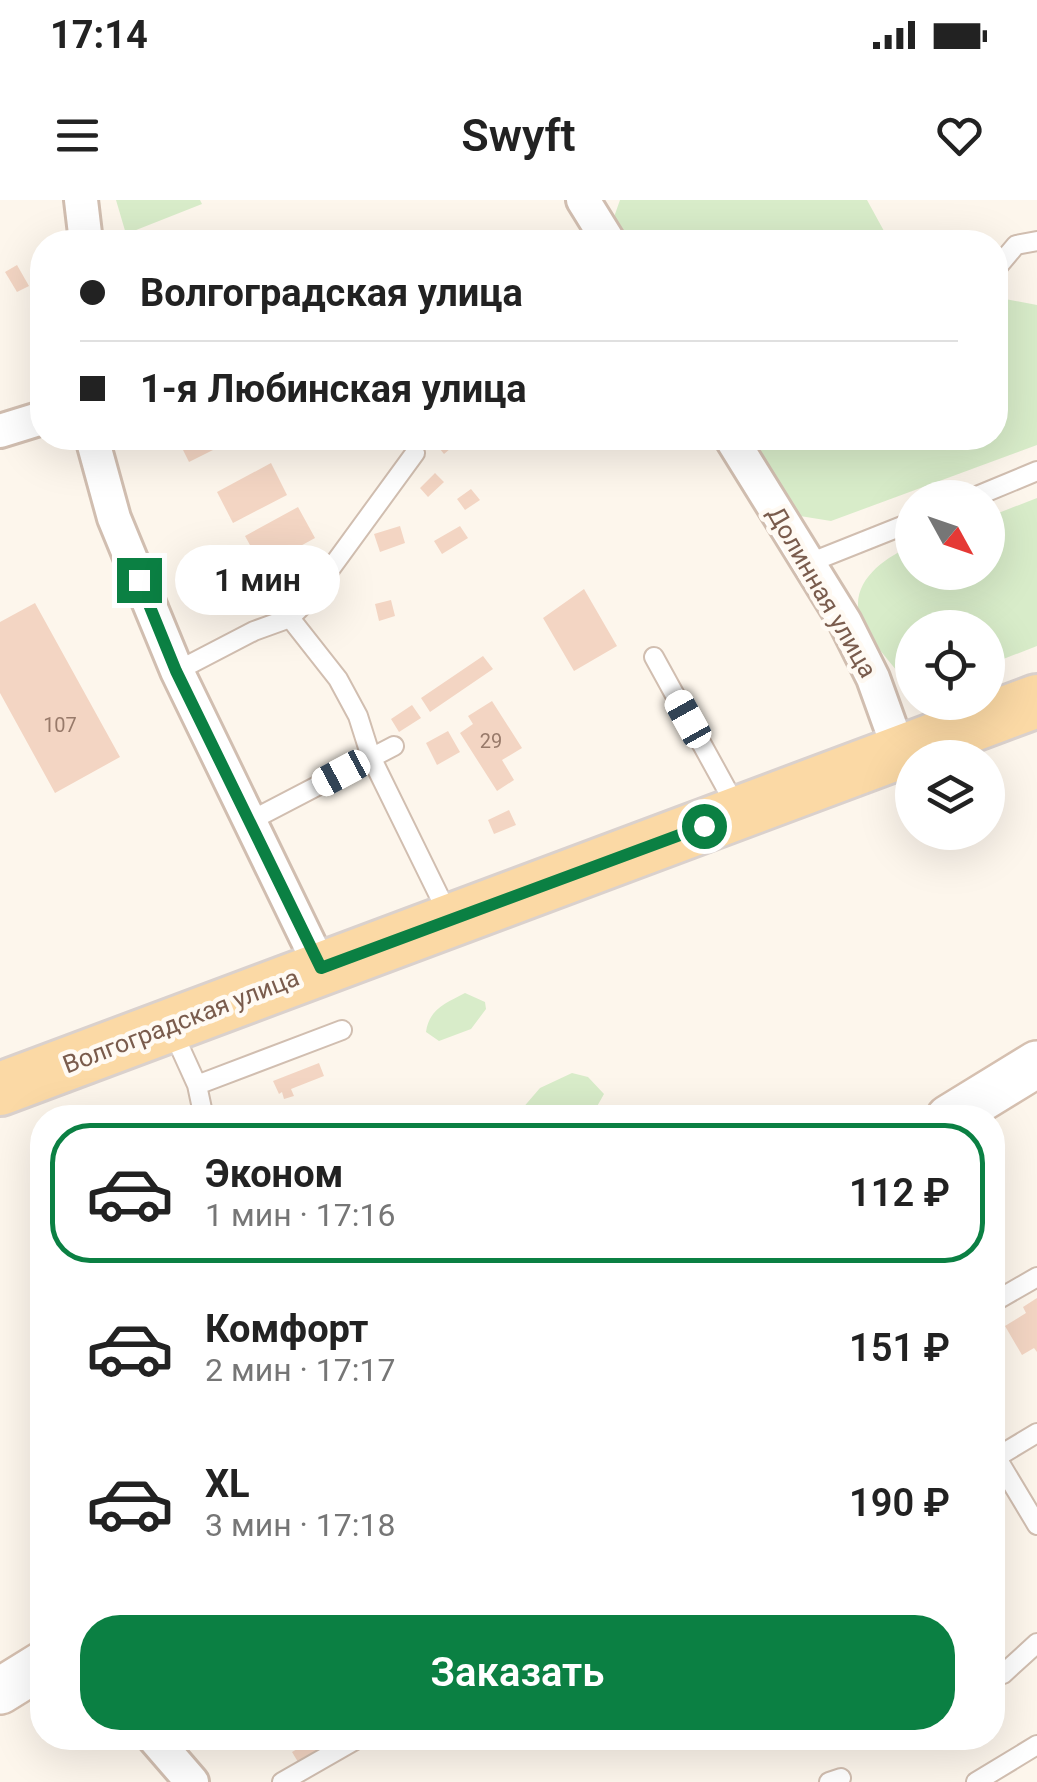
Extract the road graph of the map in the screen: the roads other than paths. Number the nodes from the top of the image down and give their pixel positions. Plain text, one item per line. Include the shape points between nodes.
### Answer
1 (81, 200) edge
2 (589, 202) edge
3 (1037, 224) edge
4 (85, 230) edge
5 (603, 230) edge
6 (1037, 241) edge
7 (1016, 245) junction
8 (1008, 255) edge
9 (30, 422) edge
10 (0, 431) edge
11 (95, 450) edge
12 (738, 450) edge
13 (415, 453) dead end
14 (1037, 471) edge
15 (1005, 484) edge
16 (895, 529) edge
17 (809, 564) junction
18 (290, 618) junction
19 (654, 657) dead end
20 (176, 671) junction
21 (1037, 701) edge
22 (895, 740) edge
23 (934, 740) edge
24 (394, 746) dead end
25 (895, 755) edge
26 (372, 757) junction
27 (739, 813) junction
28 (250, 821) junction
29 (452, 922) junction
30 (321, 968) junction
31 (170, 1025) junction
32 (342, 1030) dead end
33 (1037, 1064) edge
34 (196, 1085) junction
35 (0, 1089) edge
36 (203, 1105) edge
37 (970, 1105) edge
38 (1037, 1277) edge
39 (1005, 1295) edge
40 (1037, 1433) edge
41 (1005, 1449) edge
42 (1005, 1471) edge
43 (1037, 1525) edge
44 (1037, 1643) edge
45 (30, 1672) edge
46 (1005, 1672) edge
47 (0, 1690) edge
48 (1037, 1745) edge
49 (164, 1750) edge
50 (338, 1750) edge
51 (192, 1782) edge
52 (282, 1782) edge
53 (976, 1782) edge

1 - 4 street
2 - 5 street
3 - 7 lane
6 - 7 lane
7 - 8 lane
9 - 10 street
11 - 20 street via 114,518
12 - 17 street, Долинная улица
13 - 18 lane
14 - 15 lane
16 - 17 lane
17 - 22 street, Долинная улица via 845,622
18 - 20 lane
18 - 26 lane via 338,679
19 - 27 lane
20 - 28 street
21 - 23 main road, Волгоградская улица
24 - 26 lane
25 - 27 main road, Волгоградская улица
26 - 28 lane
26 - 29 lane
27 - 29 main road, Волгоградская улица
28 - 30 street
29 - 30 main road, Волгоградская улица
30 - 31 main road, Волгоградская улица
31 - 34 lane
31 - 35 main road, Волгоградская улица
32 - 34 lane
33 - 37 main road
34 - 36 lane
38 - 39 lane
40 - 41 lane
42 - 43 lane
44 - 46 lane
45 - 47 main road
48 - 53 lane
49 - 51 street
50 - 52 lane

